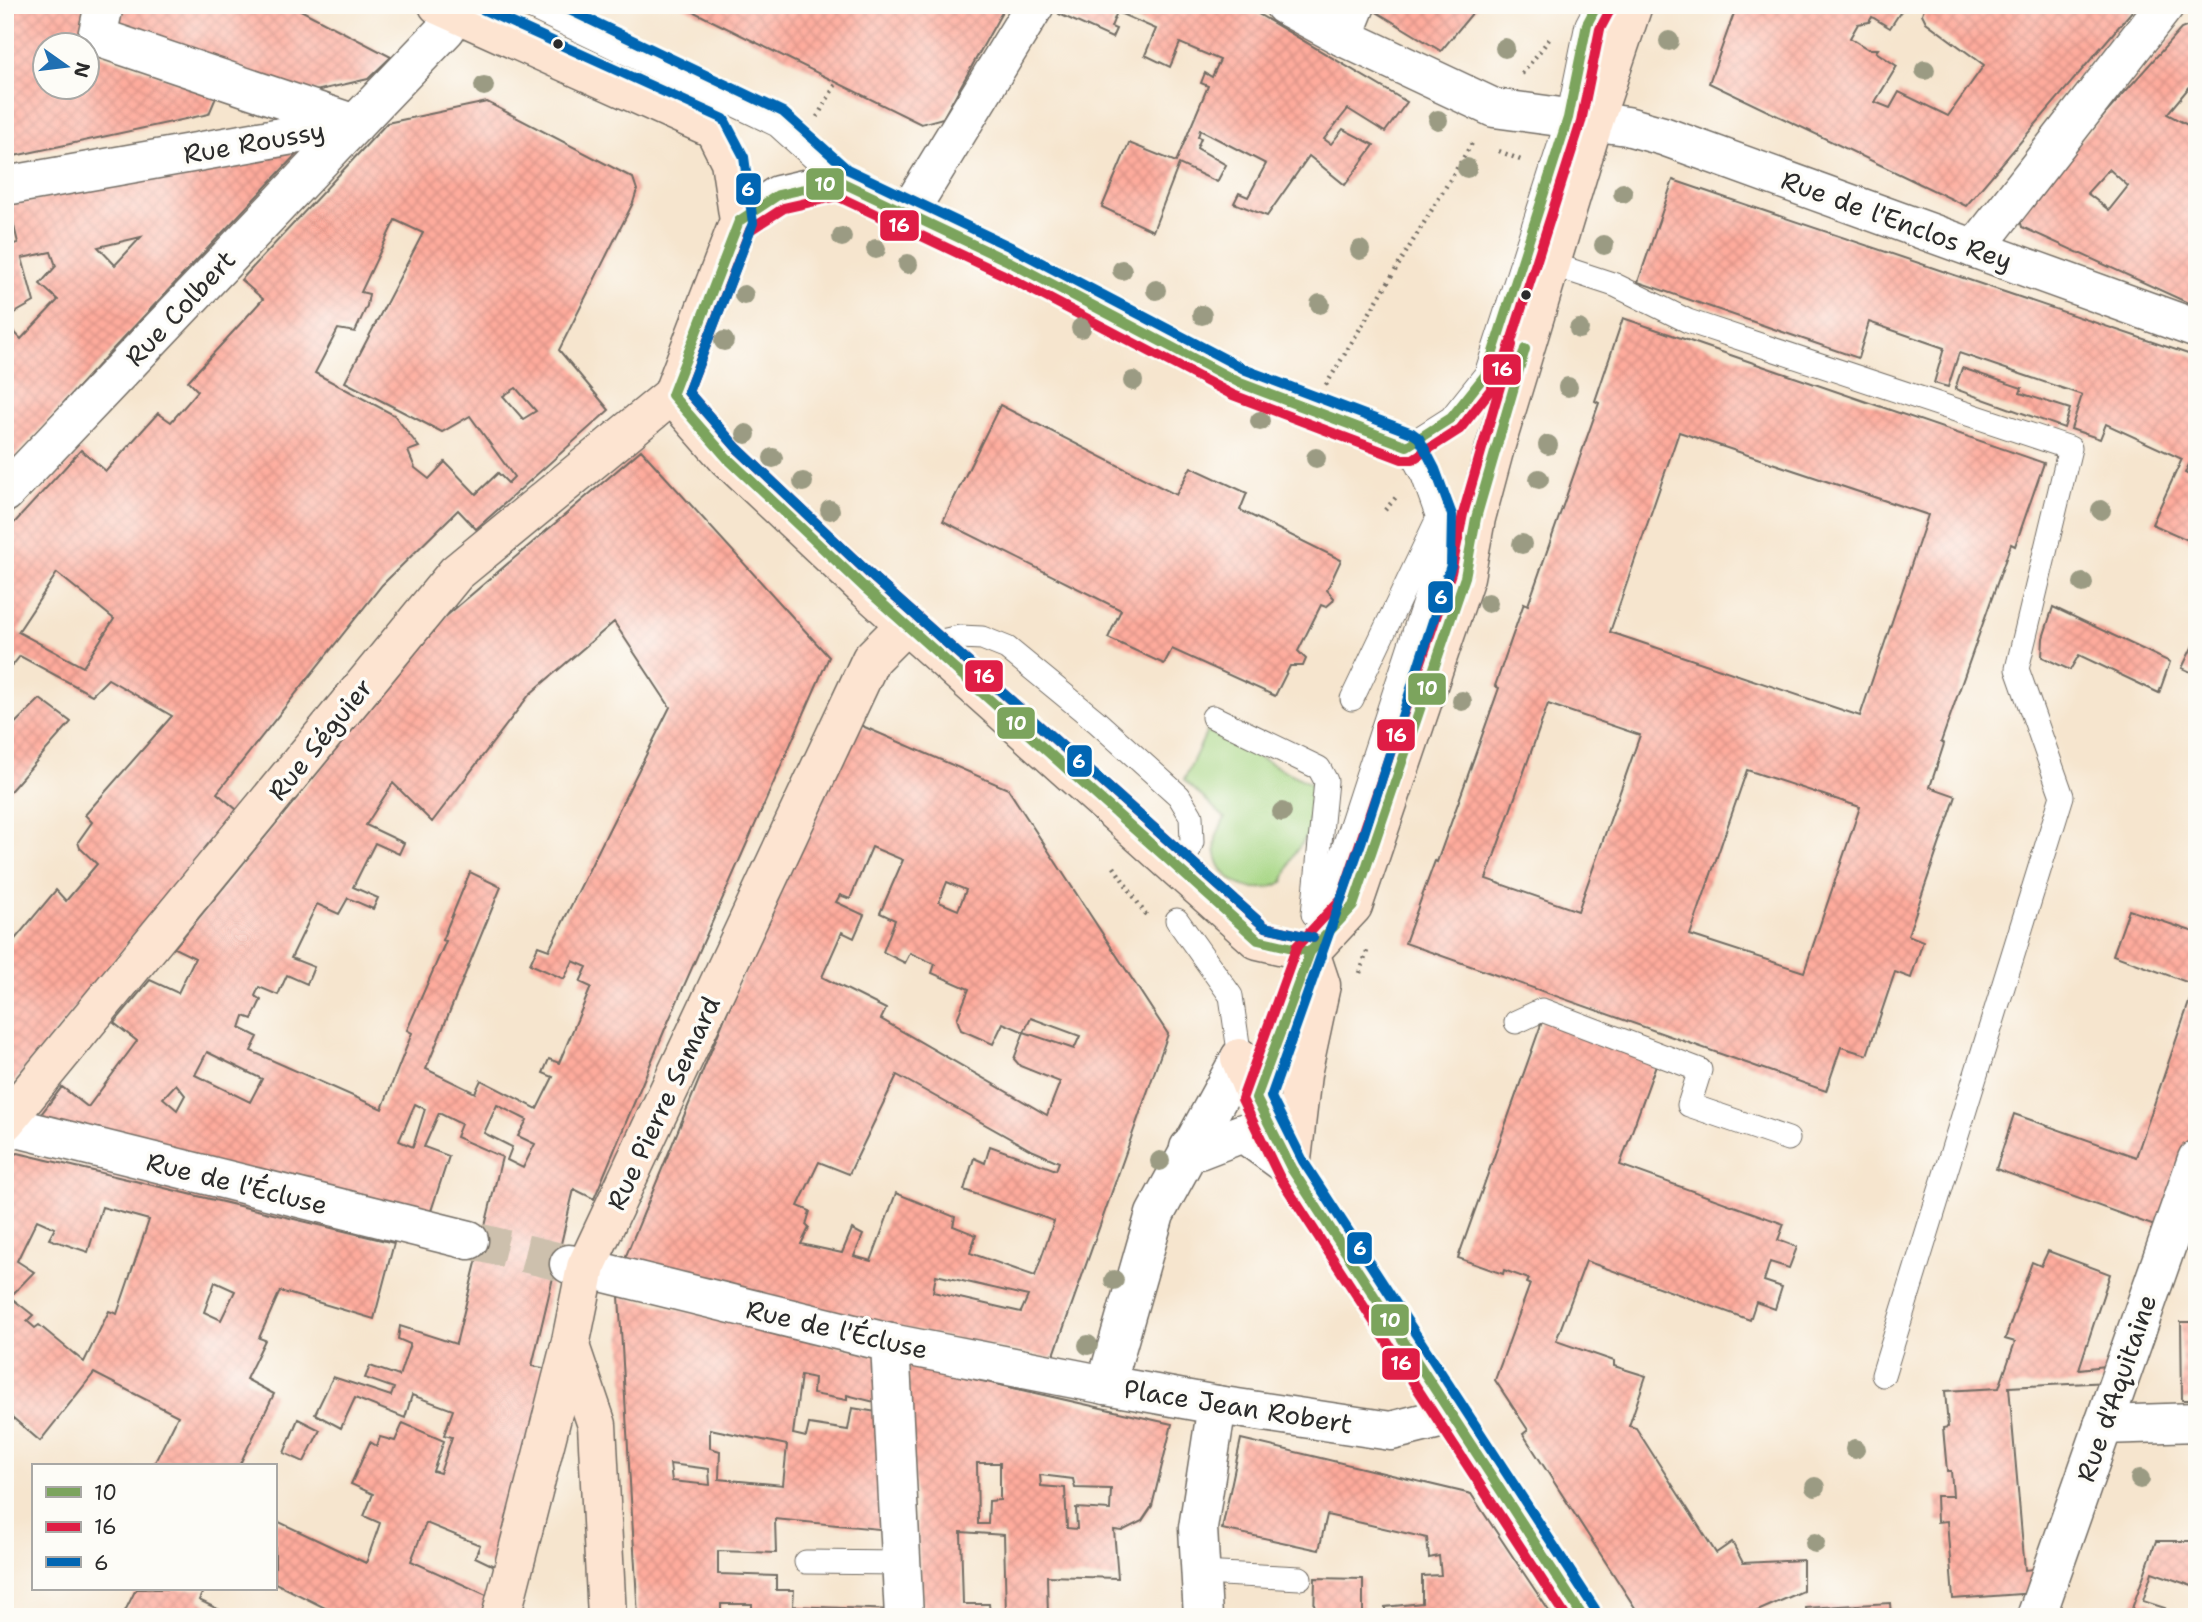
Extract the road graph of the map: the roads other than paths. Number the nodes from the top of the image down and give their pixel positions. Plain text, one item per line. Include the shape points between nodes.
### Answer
1 (104, 5) edge
2 (526, 5) edge
3 (1035, 5) edge
4 (1284, 5) edge
5 (1597, 5) edge
6 (1633, 5) edge
7 (2165, 5) edge
8 (2175, 5) edge
9 (450, 8) edge
10 (2197, 13) edge
11 (1350, 21) edge
12 (1581, 120) junction
13 (355, 124) junction
14 (839, 181) junction
15 (5, 187) edge
16 (908, 214) junction
17 (739, 220) junction
18 (1975, 249) junction
19 (1551, 264) junction
20 (2197, 329) edge
21 (672, 395) junction
22 (1407, 446) junction
23 (5, 493) edge
24 (1438, 518) junction
25 (1476, 518) junction
26 (916, 635) junction
27 (1352, 699) dead end
28 (1213, 717) dead end
29 (1181, 871) junction
30 (1177, 920) dead end
31 (1310, 951) junction
32 (1516, 1022) dead end
33 (1240, 1058) junction
34 (1256, 1098) junction
35 (5, 1124) edge
36 (1243, 1133) junction
37 (1788, 1139) dead end
38 (1189, 1148) junction
39 (2197, 1159) edge
40 (1291, 1168) junction
41 (469, 1240) tunnel mouth
42 (578, 1266) junction
43 (890, 1343) junction
44 (570, 1346) junction
45 (1883, 1374) dead end
46 (1106, 1385) junction
47 (1217, 1405) junction
48 (1451, 1416) junction
49 (2197, 1422) edge
50 (2103, 1425) junction
51 (806, 1562) dead end
52 (901, 1563) junction
53 (1200, 1573) junction
54 (1300, 1578) dead end
55 (501, 1617) edge
56 (607, 1617) edge
57 (904, 1617) edge
58 (1203, 1617) edge
59 (1583, 1617) edge
60 (2036, 1617) edge

1 - 13 street via 97,37
2 - 14 lane via 777,125
3 - 16 street
4 - 11 street, Rue de l'Enclos Rey
5 - 12 lane via 1587,24
6 - 12 street
7 - 18 street
8 - 10 street
9 - 13 street, Rue Roussy via 446,29
9 - 17 street via 722,145
11 - 12 street, Rue de l'Enclos Rey via 1494,108
12 - 18 street, Rue de l'Enclos Rey via 1627,126 1674,140
12 - 19 street
12 - 22 lane via 1486,374 1451,418
13 - 15 street, Rue Roussy
13 - 23 street, Rue Colbert
14 - 16 street
14 - 17 street via 778,195
16 - 22 lane via 1240,383
17 - 21 street
18 - 20 street, Rue de l'Enclos Rey
19 - 25 street
19 - 45 lane via 1615,285 1688,321 2070,448 2017,669 2063,796
21 - 26 street via 727,458
21 - 35 street, Rue Séguier via 456,573
22 - 24 lane
24 - 25 lane
24 - 27 lane
24 - 31 lane via 1437,562
25 - 31 street via 1465,577 1353,906
26 - 29 street
26 - 29 lane via 982,638 1007,648 1114,738 1179,796 1191,816 1192,842
26 - 42 street, Rue Pierre Semard via 871,659
28 - 31 lane via 1316,765 1326,782
29 - 31 street via 1258,940
30 - 33 lane via 1231,996
31 - 34 street
31 - 40 street via 1321,985 1302,1074
32 - 37 lane via 1542,1010 1700,1070 1689,1105
33 - 34 street
33 - 38 street, Place Jean Robert
34 - 36 street
34 - 40 street
35 - 41 street, Rue de l'Écluse
36 - 38 street via 1199,1150
36 - 40 street
38 - 46 street, Place Jean Robert via 1155,1213
39 - 50 street, Rue d'Aquitaine
40 - 48 street
42 - 43 street, Rue de l'Écluse
42 - 44 street, Rue Pierre Semard
43 - 46 street, Rue de l'Écluse
43 - 52 street
44 - 55 street, Rue Pierre Semard
44 - 56 street via 597,1426
46 - 47 street, Place Jean Robert
47 - 48 street, Place Jean Robert via 1391,1431
47 - 53 street via 1198,1528
48 - 59 street
49 - 50 street
50 - 60 street, Rue d'Aquitaine
51 - 52 lane
52 - 57 street
53 - 54 lane
53 - 58 street

